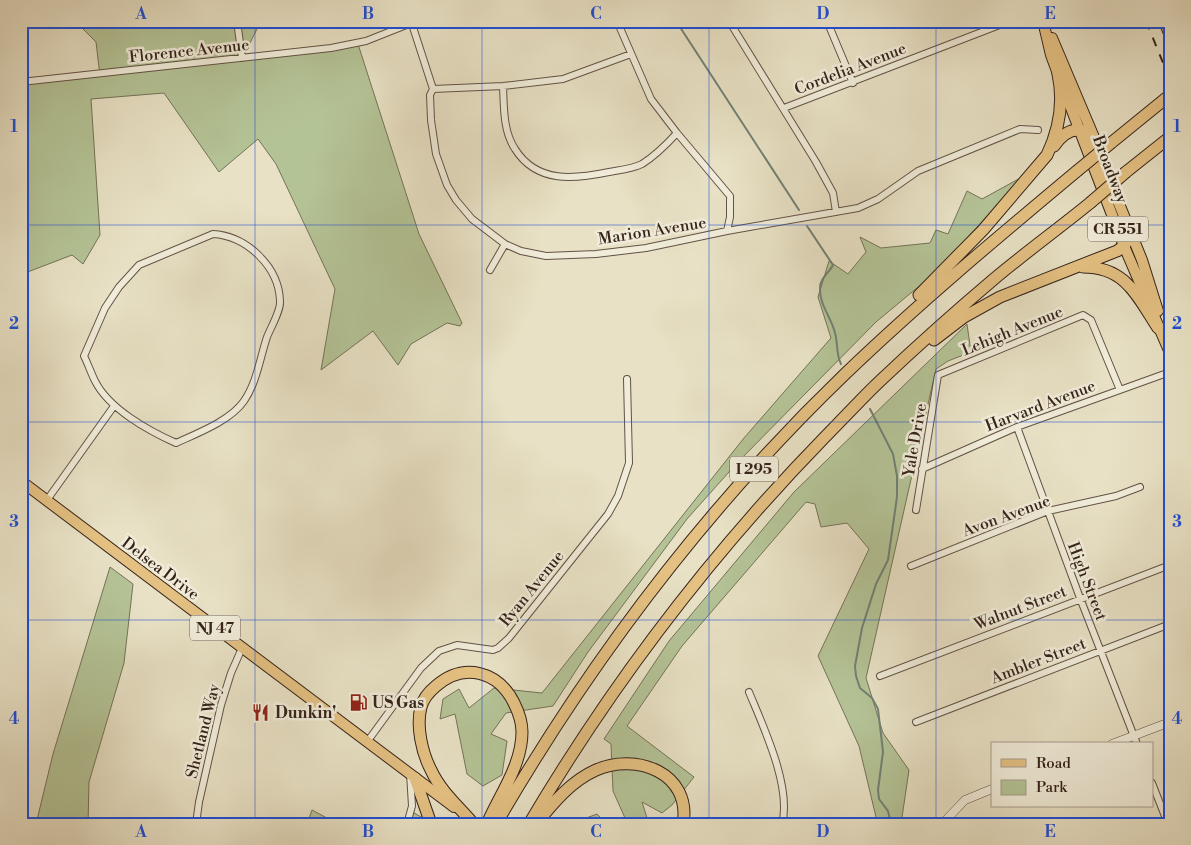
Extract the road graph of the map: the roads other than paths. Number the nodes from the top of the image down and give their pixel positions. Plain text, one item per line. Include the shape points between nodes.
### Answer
1 (238, 21) edge
2 (617, 21) edge
3 (728, 21) edge
4 (827, 21) edge
5 (1010, 21) edge
6 (1043, 21) edge
7 (1164, 21) edge
8 (413, 22) edge
9 (1170, 36) edge
10 (631, 54) junction
11 (242, 58) junction
12 (1058, 74) junction
13 (21, 82) edge
14 (853, 83) junction
15 (503, 86) junction
16 (433, 89) junction
17 (1170, 95) edge
18 (784, 108) junction
19 (1038, 130) dead end
20 (1080, 130) junction
21 (677, 134) junction
22 (1168, 138) edge
23 (1047, 155) junction
24 (1113, 190) junction
25 (836, 212) junction
26 (1129, 229) junction
27 (726, 231) junction
28 (506, 244) junction
29 (1124, 246) junction
30 (1071, 268) junction
31 (490, 270) dead end
32 (1158, 328) junction
33 (1170, 348) edge
34 (1170, 353) edge
35 (1170, 372) edge
36 (843, 375) junction
37 (938, 375) joint
38 (627, 379) dead end
39 (879, 382) junction
40 (1120, 390) junction
41 (114, 406) junction
42 (1017, 427) junction
43 (922, 469) junction
44 (21, 481) edge
45 (1140, 487) dead end
46 (47, 500) junction
47 (916, 510) dead end
48 (1048, 511) junction
49 (1170, 565) edge
50 (911, 566) dead end
51 (1080, 598) junction
52 (1170, 624) edge
53 (242, 648) junction
54 (1100, 651) junction
55 (880, 676) dead end
56 (749, 692) dead end
57 (916, 722) dead end
58 (1170, 722) edge
59 (1134, 736) junction
60 (367, 742) junction
61 (1118, 742) edge
62 (1136, 742) edge
63 (413, 776) junction
64 (1154, 788) edge
65 (991, 789) edge
66 (1168, 821) edge
67 (473, 822) edge
68 (196, 824) edge
69 (407, 824) edge
70 (431, 824) edge
71 (487, 824) edge
72 (496, 824) edge
73 (530, 824) edge
74 (536, 824) edge
75 (684, 824) edge
76 (782, 824) edge
77 (942, 824) edge
78 (1158, 824) edge

1 - 11 street
2 - 10 street
3 - 18 street
4 - 14 street
5 - 14 street, Cordelia Avenue
6 - 12 main road, Broadway / CR 551
6 - 24 main road, Broadway / CR 551 via 1082,108
7 - 9 main road
8 - 11 street, Florence Avenue via 349,45
8 - 16 street, Marion Avenue
10 - 15 street via 563,79
10 - 21 street via 651,99
11 - 13 street, Florence Avenue
12 - 20 main road, Broadway / CR 551
12 - 23 highway via 1061,90 1059,118 1054,142
14 - 18 street, Cordelia Avenue
15 - 16 street
15 - 21 street via 512,144 528,163 550,176 591,175 632,168 654,155
16 - 28 street, Marion Avenue via 430,95 433,137 447,185 472,219
17 - 36 highway, I 295, bridge via 940,286
18 - 25 street via 833,193
19 - 25 street, Marion Avenue via 1020,129 918,171 865,205
20 - 23 highway via 1060,137
20 - 24 highway via 1090,139 1107,184
20 - 29 main road, Broadway / CR 551
21 - 27 street via 730,196
22 - 39 highway, I 295, bridge via 976,295
23 - 36 highway via 983,230
24 - 26 main road, Broadway / CR 551
25 - 27 street, Marion Avenue
26 - 29 highway
26 - 33 main road, Broadway / CR 551
27 - 28 street, Marion Avenue via 646,248 588,254 546,256
28 - 31 street
29 - 30 highway
29 - 32 main road, Broadway / CR 551
30 - 32 highway via 1097,268 1118,275 1132,288
30 - 39 highway via 1015,290 964,317
32 - 34 main road, Broadway / CR 551
35 - 40 street, Harvard Avenue
36 - 72 highway, I 295 via 740,485 654,589 580,690
37 - 40 street, Lehigh Avenue via 1083,316 1091,320
37 - 43 street, Yale Drive
38 - 60 street, Ryan Avenue via 629,463 608,514 498,648 457,645 439,651 421,668
39 - 73 highway, I 295 via 779,485 693,586 597,717
40 - 42 street, Harvard Avenue
41 - 41 street via 176,443 220,422 243,402 256,376 281,302 275,274 259,255 243,243 214,234 139,265 105,308 84,356 95,382
41 - 46 street
42 - 43 street, Harvard Avenue
42 - 48 street, High Street
43 - 47 street, Yale Drive
44 - 46 main road, Delsea Drive / NJ 47
45 - 48 street, Avon Avenue
46 - 53 main road, Delsea Drive / NJ 47
48 - 50 street, Avon Avenue
48 - 51 street, High Street
49 - 51 street, Walnut Street
51 - 54 street, High Street
51 - 55 street, Walnut Street
52 - 54 street, Ambler Street
53 - 60 main road, Delsea Drive / NJ 47
53 - 68 street, Shetland Way via 221,705
54 - 57 street, Ambler Street
54 - 59 street, High Street
56 - 76 street via 782,784
58 - 59 street
59 - 61 street
59 - 62 street, High Street
60 - 63 main road, Delsea Drive / NJ 47
63 - 67 main road, Delsea Drive / NJ 47
63 - 69 street via 412,806
63 - 70 highway
64 - 66 street
65 - 77 street via 965,800
66 - 78 street
67 - 71 highway via 444,791 431,771 423,750 420,717 421,707 434,688 446,678 469,672 485,674 502,684 521,716 520,750
74 - 75 highway via 560,796 582,778 600,768 622,764 646,766 670,778 681,797

